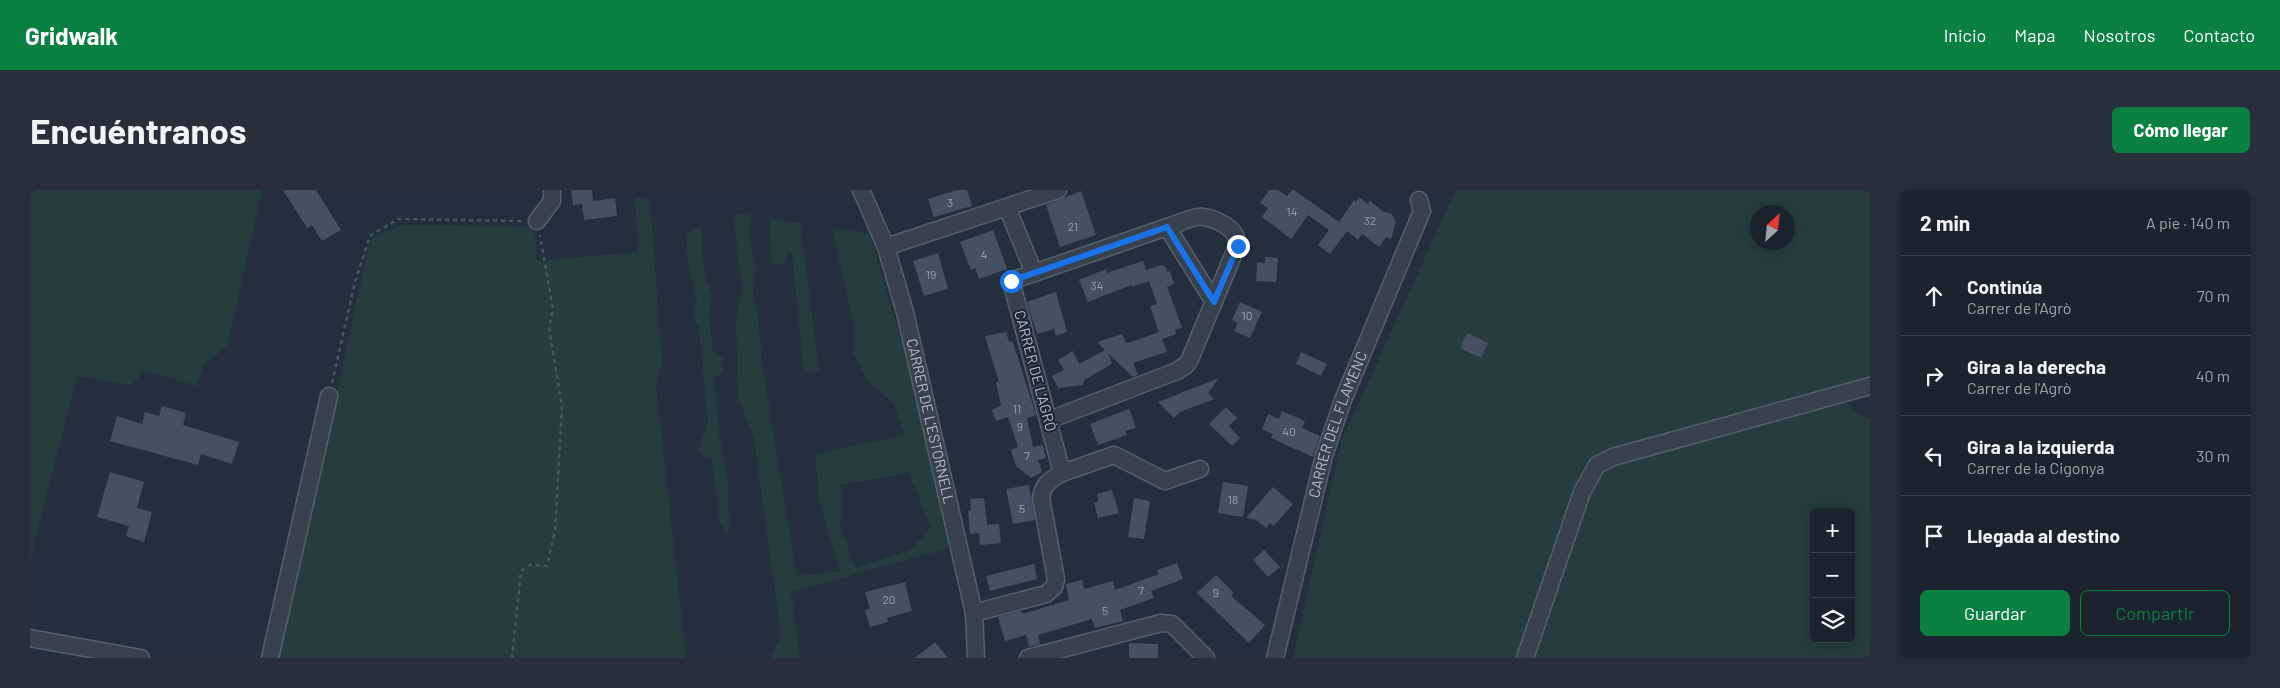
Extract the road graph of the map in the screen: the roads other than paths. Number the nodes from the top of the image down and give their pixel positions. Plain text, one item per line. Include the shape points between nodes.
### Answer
1 (552, 190) edge
2 (861, 190) edge
3 (1058, 190) edge
4 (1419, 200) dead end
5 (1007, 207) junction
6 (537, 221) road end
7 (1167, 227) junction
8 (886, 247) junction
9 (1034, 273) junction
10 (1214, 302) junction
11 (1870, 386) edge
12 (329, 396) road end
13 (1049, 420) junction
14 (1200, 468) dead end
15 (1062, 473) junction
16 (974, 613) junction
17 (30, 638) edge
18 (1076, 651) edge
19 (134, 657) edge
20 (270, 658) edge
21 (976, 658) edge
22 (1028, 658) edge
23 (1206, 658) edge
24 (1275, 658) edge
25 (1525, 658) edge

1 - 6 street via 552,201
2 - 8 street, CARRER DE L'ESTORNELL
3 - 5 street
4 - 24 street, CARRER DEL FLAMENC via 1422,211 1343,400 1324,456
5 - 8 street
5 - 9 street
7 - 9 street, CARRER DE L'AGRÒ
7 - 10 street
7 - 10 street, CARRER DE L'AGRÒ via 1199,216 1224,224 1237,236 1238,246
8 - 16 street, CARRER DE L'ESTORNELL via 919,370
9 - 13 street, CARRER DE L'AGRÒ via 1011,281
10 - 13 street, CARRER DE L'AGRÒ via 1186,366
11 - 25 street via 1613,457 1598,465 1582,492
12 - 20 street
13 - 15 street, CARRER DE L'AGRÒ
14 - 15 street via 1165,481 1114,455
15 - 16 street via 1046,483 1041,498 1056,579 1054,587 1046,594
16 - 21 street, CARRER DE L'ESTORNELL
17 - 19 street
18 - 22 street
18 - 23 street via 1161,623 1172,624

